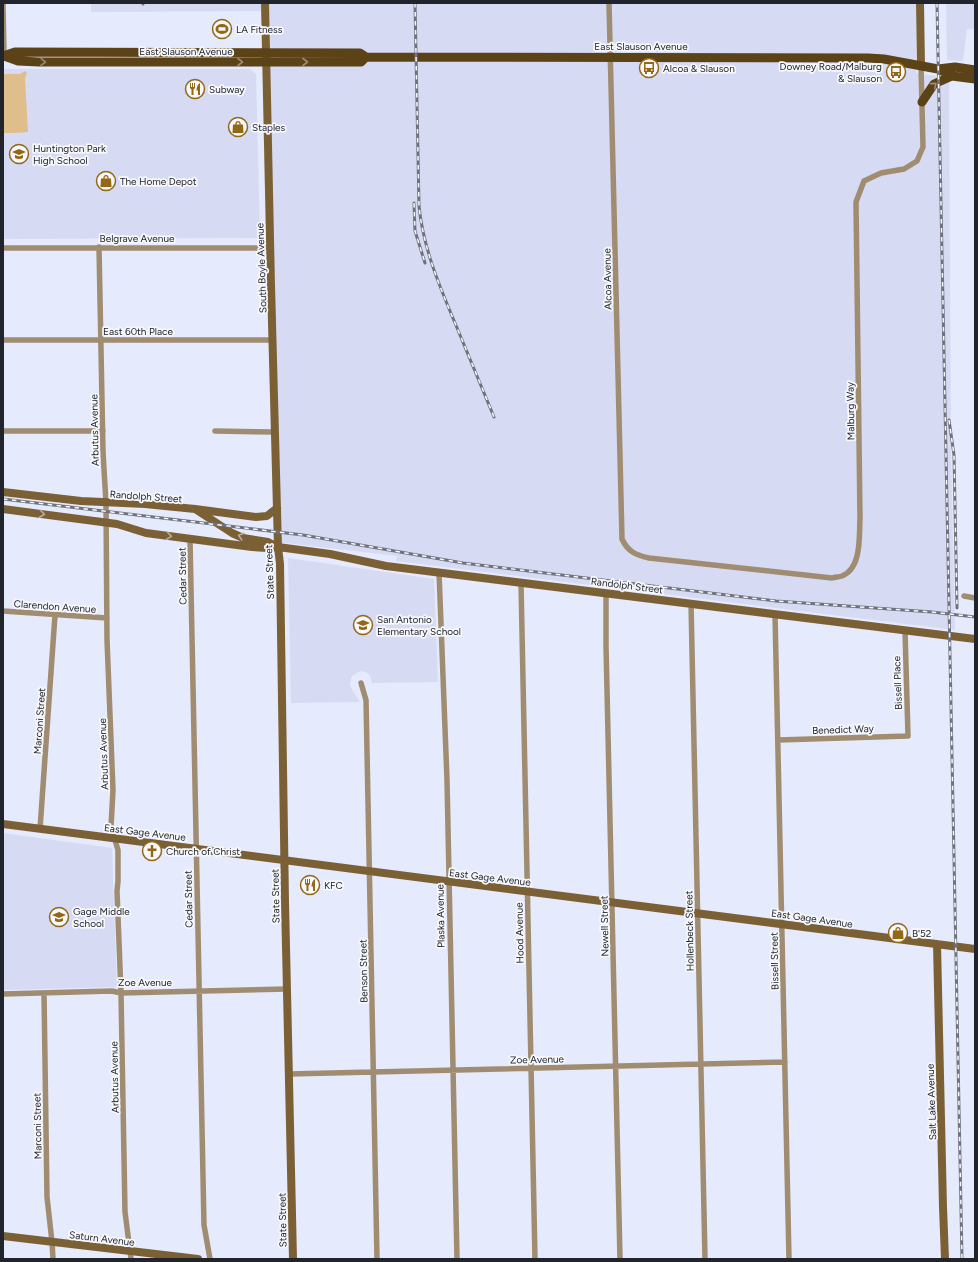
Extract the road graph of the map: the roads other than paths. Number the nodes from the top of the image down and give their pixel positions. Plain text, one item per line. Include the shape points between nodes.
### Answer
1 (3, 3) edge
2 (265, 3) edge
3 (609, 3) edge
4 (920, 3) edge
5 (4, 56) edge
6 (266, 57) junction
7 (610, 57) junction
8 (919, 65) junction
9 (938, 69) junction
10 (975, 70) edge
11 (952, 76) junction
12 (975, 79) edge
13 (922, 102) junction
14 (99, 247) junction
15 (3, 248) edge
16 (270, 248) junction
17 (3, 340) edge
18 (101, 340) junction
19 (273, 340) junction
20 (3, 431) edge
21 (103, 431) junction
22 (215, 431) dead end
23 (274, 432) junction
24 (3, 492) edge
25 (106, 503) junction
26 (277, 508) junction
27 (3, 509) edge
28 (194, 509) junction
29 (106, 522) junction
30 (278, 532) joint
31 (190, 539) junction
32 (278, 547) junction
33 (630, 551) joint
34 (439, 572) junction
35 (520, 583) junction
36 (606, 593) junction
37 (964, 596) dead end
38 (975, 598) edge
39 (691, 603) junction
40 (3, 611) edge
41 (775, 614) junction
42 (55, 615) junction
43 (107, 618) junction
44 (905, 630) junction
45 (975, 638) edge
46 (361, 683) dead end
47 (908, 736) joint
48 (778, 740) junction
49 (3, 824) edge
50 (40, 829) junction
51 (114, 838) junction
52 (196, 849) junction
53 (285, 861) junction
54 (369, 871) junction
55 (448, 881) junction
56 (527, 891) junction
57 (612, 902) junction
58 (698, 913) junction
59 (782, 924) junction
60 (938, 944) junction
61 (975, 949) edge
62 (287, 989) junction
63 (199, 990) junction
64 (44, 993) junction
65 (121, 993) junction
66 (3, 994) edge
67 (785, 1062) junction
68 (700, 1064) junction
69 (616, 1066) junction
70 (531, 1068) junction
71 (452, 1070) junction
72 (374, 1072) junction
73 (289, 1074) junction
74 (3, 1236) edge
75 (52, 1242) junction
76 (131, 1255) edge
77 (53, 1259) edge
78 (198, 1259) edge
79 (210, 1259) edge
80 (293, 1259) edge
81 (377, 1259) edge
82 (456, 1259) edge
83 (535, 1259) edge
84 (620, 1259) edge
85 (705, 1259) edge
86 (789, 1259) edge
87 (945, 1259) edge

1 - 5 street
2 - 6 main road, South Boyle Avenue
3 - 7 street, Alcoa Avenue
4 - 8 main road
5 - 6 main road, East Slauson Avenue via 18,61 39,62
6 - 7 main road, East Slauson Avenue via 361,62 366,58
6 - 16 main road, South Boyle Avenue
7 - 8 main road, East Slauson Avenue via 868,58
7 - 33 street, Alcoa Avenue via 622,537
8 - 9 main road, East Slauson Avenue
8 - 13 street, Malburg Way
9 - 10 main road via 955,67
9 - 11 main road
11 - 12 main road
13 -> 11 main road via 934,84
13 - 33 street, Malburg Way via 923,147 917,161 904,169 881,173 864,181 856,202 860,518 859,553 850,570 842,576 832,578 650,558
14 - 15 street, Belgrave Avenue
14 - 16 street, Belgrave Avenue
14 - 18 street, Arbutus Avenue
16 - 19 main road, South Boyle Avenue
17 - 18 street, East 60th Place
18 - 19 street, East 60th Place
18 - 21 street, Arbutus Avenue
19 - 23 main road, South Boyle Avenue
20 - 21 street
21 - 25 street, Arbutus Avenue
22 - 23 street
23 - 26 main road, South Boyle Avenue
24 - 25 main road, Randolph Street
25 - 28 main road, Randolph Street
25 - 29 street, Arbutus Avenue
26 - 28 main road via 267,516 256,517
26 - 30 main road, South Boyle Avenue
27 -> 29 main road, Randolph Street
32 -> 28 main road, Randolph Street via 268,542 243,538
29 -> 31 main road, Randolph Street via 139,532
29 - 43 street, Arbutus Avenue
30 - 32 main road, State Street
31 - 32 main road, Randolph Street
31 - 52 street, Cedar Street
32 - 34 main road, Randolph Street via 330,554 386,566
32 - 53 main road, State Street
34 - 35 main road, Randolph Street
34 - 55 street, Plaska Avenue
35 - 36 main road, Randolph Street
35 - 56 street, Hood Avenue
36 - 39 main road, Randolph Street
36 - 57 street, Newell Street
37 - 38 street
39 - 41 main road, Randolph Street
39 - 58 street, Hollenbeck Street
40 - 42 street, Clarendon Avenue
41 - 44 main road, Randolph Street
41 - 48 street, Bissell Street
42 - 43 street, Clarendon Avenue
42 - 50 street, Marconi Street
43 - 51 street, Arbutus Avenue via 113,790 111,827
44 - 45 main road, Randolph Street
44 - 47 street, Bissell Place
46 - 54 street, Benson Street via 366,700
47 - 48 street, Benedict Way
48 - 59 street, Bissell Street
49 - 50 main road, East Gage Avenue
50 - 51 main road, East Gage Avenue
51 - 52 main road, East Gage Avenue
51 - 65 street, Arbutus Avenue via 118,850
52 - 53 main road, East Gage Avenue
52 - 63 street, Cedar Street
53 - 54 main road, East Gage Avenue
53 - 62 main road, State Street
54 - 55 main road, East Gage Avenue
54 - 72 street, Benson Street
55 - 56 main road, East Gage Avenue
55 - 71 street, Plaska Avenue
56 - 57 main road, East Gage Avenue
56 - 70 street, Hood Avenue
57 - 58 main road, East Gage Avenue
57 - 69 street, Newell Street
58 - 59 main road, East Gage Avenue
58 - 68 street, Hollenbeck Street
59 - 60 main road, East Gage Avenue
59 - 67 street, Bissell Street
60 - 61 main road, East Gage Avenue
60 - 87 main road, Salt Lake Avenue
62 - 63 street, Zoe Avenue
62 - 73 main road, State Street
63 - 65 street, Zoe Avenue
63 - 79 street, Cedar Street via 204,1225
64 - 65 street, Zoe Avenue
64 - 66 street, Zoe Avenue
64 - 75 street, Marconi Street via 47,1196
65 - 76 street, Arbutus Avenue via 125,1212
67 - 68 street, Zoe Avenue
67 - 86 street, Bissell Street
68 - 69 street, Zoe Avenue
68 - 85 street, Hollenbeck Street
69 - 70 street, Zoe Avenue
69 - 84 street, Newell Street
70 - 71 street, Zoe Avenue
70 - 83 street, Hood Avenue
71 - 72 street, Zoe Avenue
71 - 82 street, Plaska Avenue
72 - 73 street, Zoe Avenue
72 - 81 street, Benson Street
73 - 80 main road, State Street
74 - 75 main road, Saturn Avenue
75 - 76 main road, Saturn Avenue
75 - 77 street, Marconi Street
76 - 78 main road, Saturn Avenue

